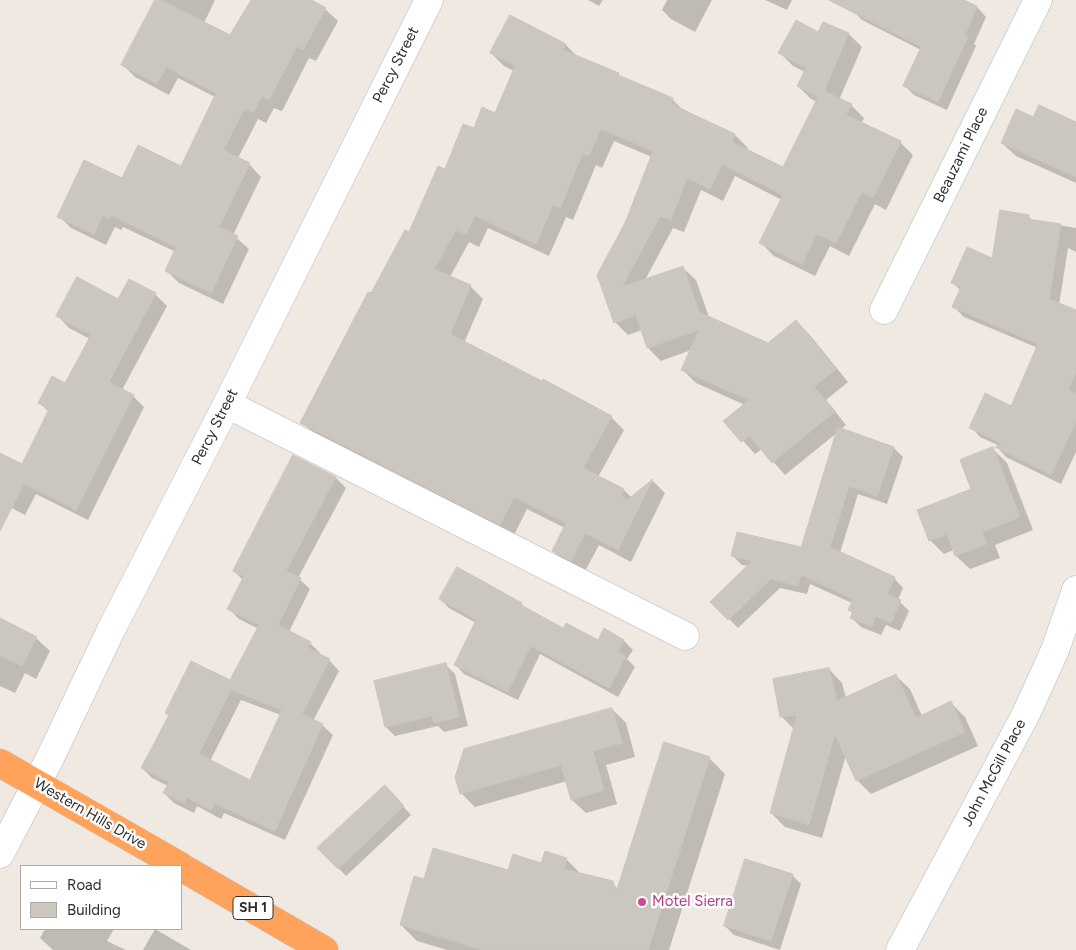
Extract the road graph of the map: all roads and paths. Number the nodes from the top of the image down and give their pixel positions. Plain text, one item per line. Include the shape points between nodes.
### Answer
1 (429, 0) edge
2 (1038, 0) edge
3 (884, 310) dead end
4 (227, 404) junction
5 (1076, 590) edge
6 (685, 636) dead end
7 (0, 763) edge
8 (36, 784) junction
9 (0, 854) edge
10 (178, 865) edge
11 (182, 868) edge
12 (324, 950) edge
13 (900, 950) edge

1 - 4 street, Percy Street
2 - 3 street, Beauzami Place
4 - 6 street
4 - 8 street, Percy Street
5 - 13 street, John McGill Place via 1055,650 1026,714
7 - 8 highway, Western Hills Drive / SH 1
8 - 9 street, Percy Street
8 - 10 highway, Western Hills Drive / SH 1
11 - 12 highway, Western Hills Drive / SH 1

